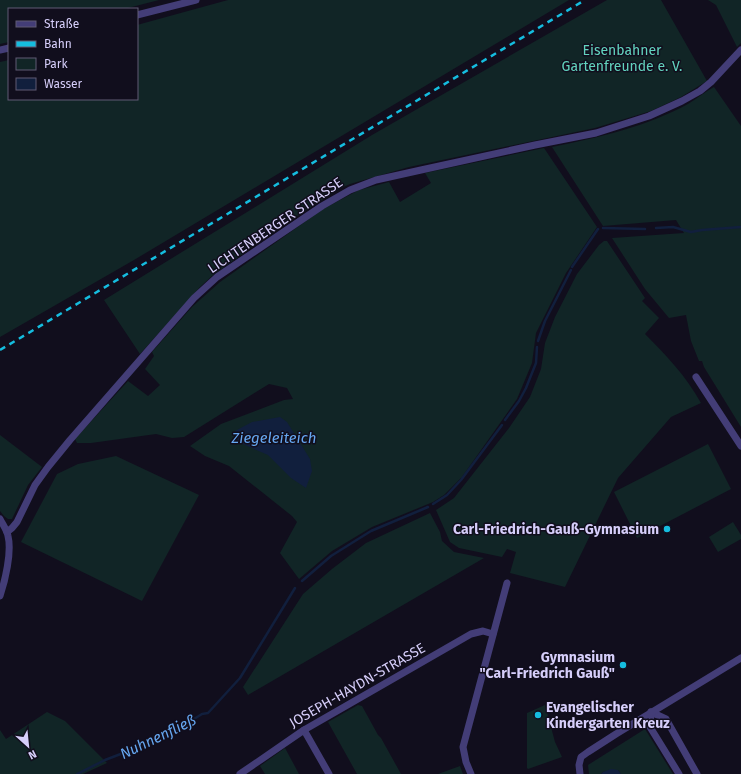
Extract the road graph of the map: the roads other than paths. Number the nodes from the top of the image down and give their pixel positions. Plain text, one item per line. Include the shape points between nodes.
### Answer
1 (196, 0) edge
2 (138, 15) edge
3 (741, 50) edge
4 (696, 377) dead end
5 (741, 446) edge
6 (0, 519) edge
7 (7, 532) junction
8 (507, 583) dead end
9 (0, 596) edge
10 (493, 634) junction
11 (741, 658) edge
12 (651, 712) junction
13 (304, 730) junction
14 (240, 774) edge
15 (329, 774) edge
16 (471, 774) edge
17 (580, 774) edge
18 (679, 774) edge
19 (697, 774) edge

1 - 2 street
3 - 7 street, LICHTENBERGER STRASSE via 700,91 650,116 596,133 376,180 350,190 322,206 217,278 194,298 48,466 35,485 17,522
4 - 5 street
6 - 7 street
7 - 9 street via 8,561
8 - 10 street
10 - 13 street, JOSEPH-HAYDN-STRASSE via 483,631 471,634
10 - 16 street via 464,747
11 - 12 street
12 - 17 street via 581,757
12 - 18 street via 650,727
12 - 19 street via 666,719
13 - 14 street, JOSEPH-HAYDN-STRASSE
13 - 15 street

